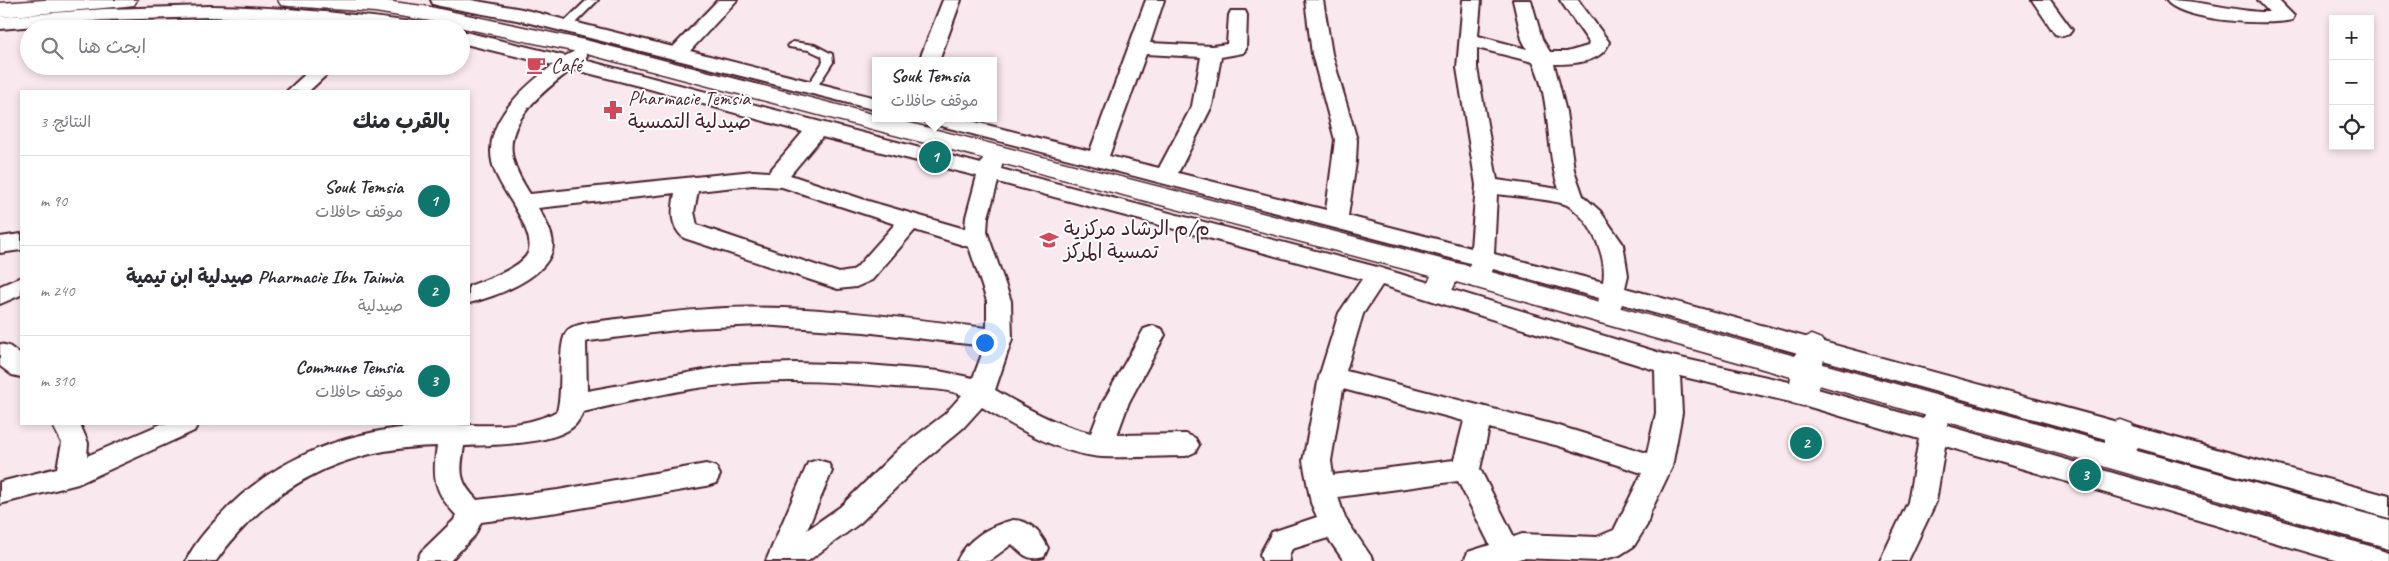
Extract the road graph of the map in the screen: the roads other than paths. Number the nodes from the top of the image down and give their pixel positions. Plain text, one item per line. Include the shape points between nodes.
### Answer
1 (126, 0) edge
2 (289, 0) edge
3 (440, 0) edge
4 (536, 0) edge
5 (593, 0) edge
6 (728, 0) edge
7 (952, 0) edge
8 (1155, 0) edge
9 (1314, 0) edge
10 (1472, 0) edge
11 (1522, 0) edge
12 (1569, 0) edge
13 (2041, 0) edge
14 (2175, 0) edge
15 (2267, 0) edge
16 (492, 4) edge
17 (0, 10) edge
18 (370, 14) edge
19 (522, 15) junction
20 (1238, 15) dead end
21 (40, 20) edge
22 (389, 20) edge
23 (461, 20) edge
24 (20, 22) edge
25 (470, 22) edge
26 (0, 24) edge
27 (566, 26) junction
28 (2062, 30) dead end
29 (470, 38) edge
30 (1468, 39) junction
31 (793, 45) dead end
32 (1139, 48) junction
33 (587, 49) junction
34 (1212, 52) junction
35 (1539, 56) junction
36 (931, 57) edge
37 (671, 61) junction
38 (316, 75) edge
39 (811, 88) junction
40 (298, 90) edge
41 (872, 110) edge
42 (898, 122) edge
43 (945, 122) edge
44 (817, 129) junction
45 (991, 164) junction
46 (1092, 169) junction
47 (1165, 177) junction
48 (776, 178) junction
49 (688, 185) junction
50 (1487, 185) junction
51 (1574, 198) junction
52 (523, 202) junction
53 (1336, 220) junction
54 (911, 221) junction
55 (977, 241) junction
56 (20, 242) edge
57 (0, 245) edge
58 (1481, 269) junction
59 (1377, 275) junction
60 (1442, 281) junction
61 (20, 286) edge
62 (470, 295) edge
63 (0, 296) edge
64 (1610, 304) junction
65 (1153, 336) dead end
66 (1000, 339) junction
67 (1668, 364) junction
68 (1807, 371) junction
69 (1332, 377) junction
70 (980, 392) junction
71 (572, 404) junction
72 (1479, 415) junction
73 (1935, 420) junction
74 (66, 425) edge
75 (184, 425) edge
76 (452, 434) junction
77 (1186, 444) dead end
78 (1100, 446) junction
79 (2121, 446) junction
80 (1658, 466) junction
81 (1466, 469) junction
82 (818, 471) dead end
83 (706, 475) dead end
84 (68, 476) junction
85 (1322, 488) junction
86 (0, 493) edge
87 (2389, 508) edge
88 (472, 512) junction
89 (1334, 524) junction
90 (2389, 534) edge
91 (1034, 548) dead end
92 (1507, 551) junction
93 (2317, 552) edge
94 (200, 561) edge
95 (431, 561) edge
96 (780, 561) edge
97 (786, 561) edge
98 (971, 561) edge
99 (1276, 561) edge
100 (1360, 561) edge
101 (1478, 561) edge
102 (1894, 561) edge
103 (2380, 561) edge

1 - 17 main road
2 - 18 main road
3 - 16 street
4 - 19 street
5 - 27 lane
6 - 37 street
7 - 36 street
8 - 32 street
9 - 53 street via 1322,54 1346,140
10 - 30 street
11 - 35 street
12 - 35 street via 1599,42 1597,49 1574,58
13 - 28 street
14 - 15 street via 2210,13 2285,16
16 - 19 street
18 - 21 street via 197,11
18 - 22 street
18 - 23 main road
19 - 27 street
20 - 34 street via 1236,49
24 - 26 street
25 - 33 main road
27 - 33 street
29 - 33 street
30 - 35 street
30 - 50 street via 1467,68
31 - 39 lane via 811,47 827,54 828,62
32 - 34 street
32 - 46 street
33 - 37 main road
33 - 44 street via 646,81
33 - 52 street via 524,100 507,127 501,142 502,166
34 - 47 street via 1202,106
35 - 51 street via 1550,82 1563,170
37 - 39 street
37 - 41 main road
38 - 40 street
39 - 41 street
42 - 45 main road
43 - 46 street
44 - 45 street
44 - 48 street
45 - 46 main road
45 - 55 street via 977,217
45 - 59 street via 1141,211
46 - 47 street
46 - 60 main road
47 - 53 street
48 - 49 street
48 - 54 street
49 - 52 street
49 - 54 street via 683,222 692,233 838,281 856,280 864,274
50 - 51 street
50 - 58 street
51 - 64 street via 1592,216 1611,244 1616,275
52 - 62 street via 540,235 538,257 519,273
53 - 58 street
54 - 55 street
55 - 66 street via 1000,302
56 - 57 street
58 - 60 main road
58 - 64 main road
59 - 60 street
59 - 69 street via 1351,313
60 - 67 street
61 - 63 street
64 - 68 main road
65 - 78 street via 1116,402
66 - 70 street
66 - 71 street via 861,323 763,317 691,320 586,332 574,340
67 - 68 street
67 - 80 street via 1669,413
68 - 73 main road
68 - 79 street
69 - 72 street
69 - 85 street via 1318,461
70 - 71 street via 939,381 765,372 658,386
70 - 78 street via 1023,419 1066,438
70 - 97 street via 954,421 910,456 850,515
71 - 76 street via 565,419 550,427 511,433
72 - 80 street
72 - 81 street
73 - 79 main road
73 - 93 street
73 - 102 street via 1922,502
74 - 84 street via 76,448
75 - 84 street
76 - 88 street via 447,483 454,495
76 - 94 street via 367,443 307,466 233,517
77 - 78 street
79 - 87 street
79 - 90 main road
80 - 92 street via 1633,525 1624,538 1610,546 1580,549 1522,546
81 - 85 street
81 - 92 street
82 - 96 street
83 - 88 street
84 - 86 street
85 - 89 street via 1324,502
88 - 95 street via 465,527
89 - 99 street via 1282,540 1274,554
89 - 100 street
91 - 98 street via 1019,532 1009,532
92 - 101 street
93 - 103 street

